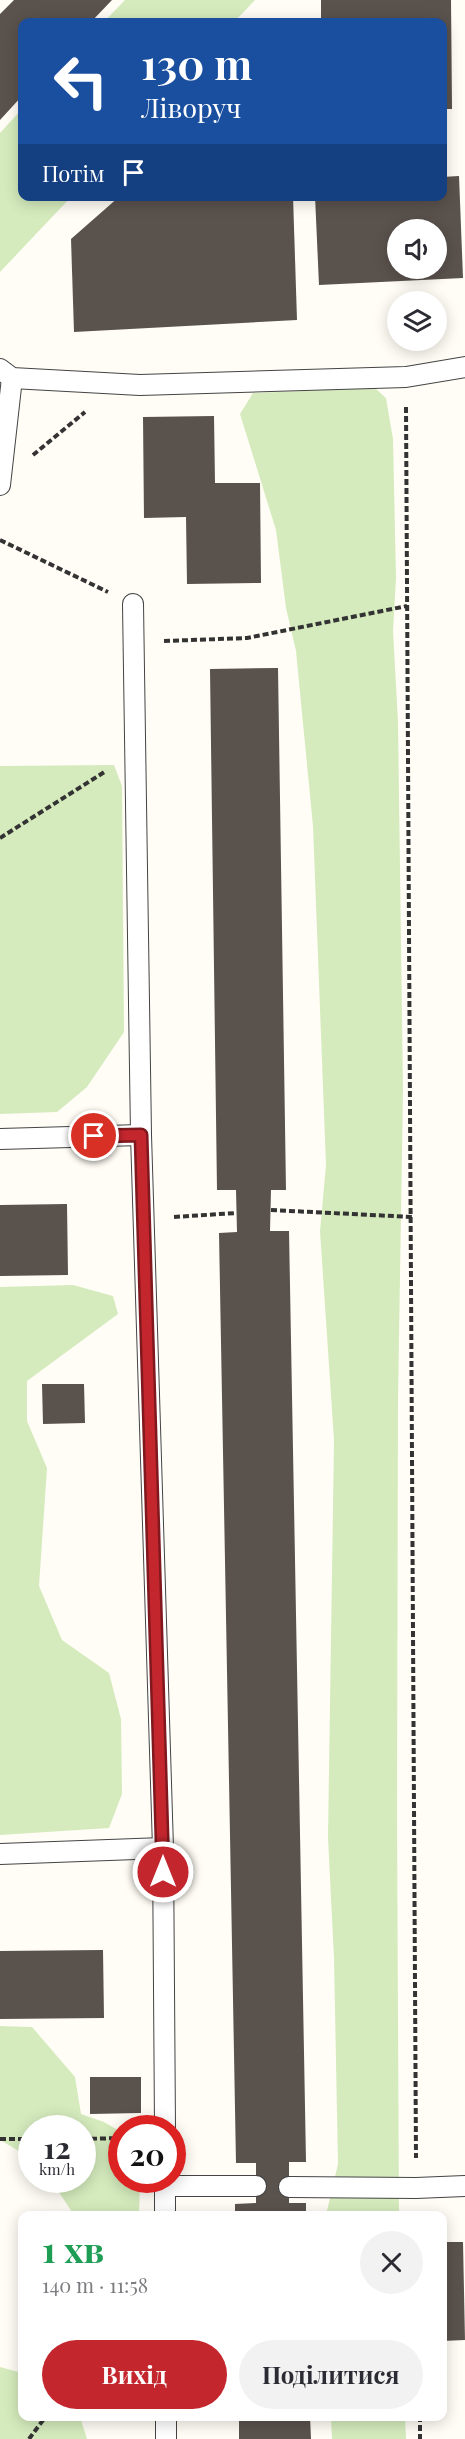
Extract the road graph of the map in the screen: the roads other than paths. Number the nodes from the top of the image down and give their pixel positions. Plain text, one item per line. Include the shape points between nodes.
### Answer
1 (465, 367) edge
2 (6, 374) edge
3 (0, 484) edge
4 (133, 604) road end
5 (141, 1135) junction
6 (0, 1139) edge
7 (163, 1848) junction
8 (0, 1854) edge
9 (165, 2115) edge
10 (186, 2183) edge
11 (256, 2186) dead end
12 (465, 2186) edge
13 (290, 2187) dead end
14 (165, 2193) edge
15 (165, 2211) edge
16 (166, 2421) edge
17 (166, 2439) edge

1 - 2 lane via 406,377 140,385
2 - 3 lane
4 - 5 lane
5 - 6 lane
5 - 7 lane
7 - 8 lane
7 - 9 lane
10 - 11 lane
12 - 13 lane
14 - 15 lane
16 - 17 lane

